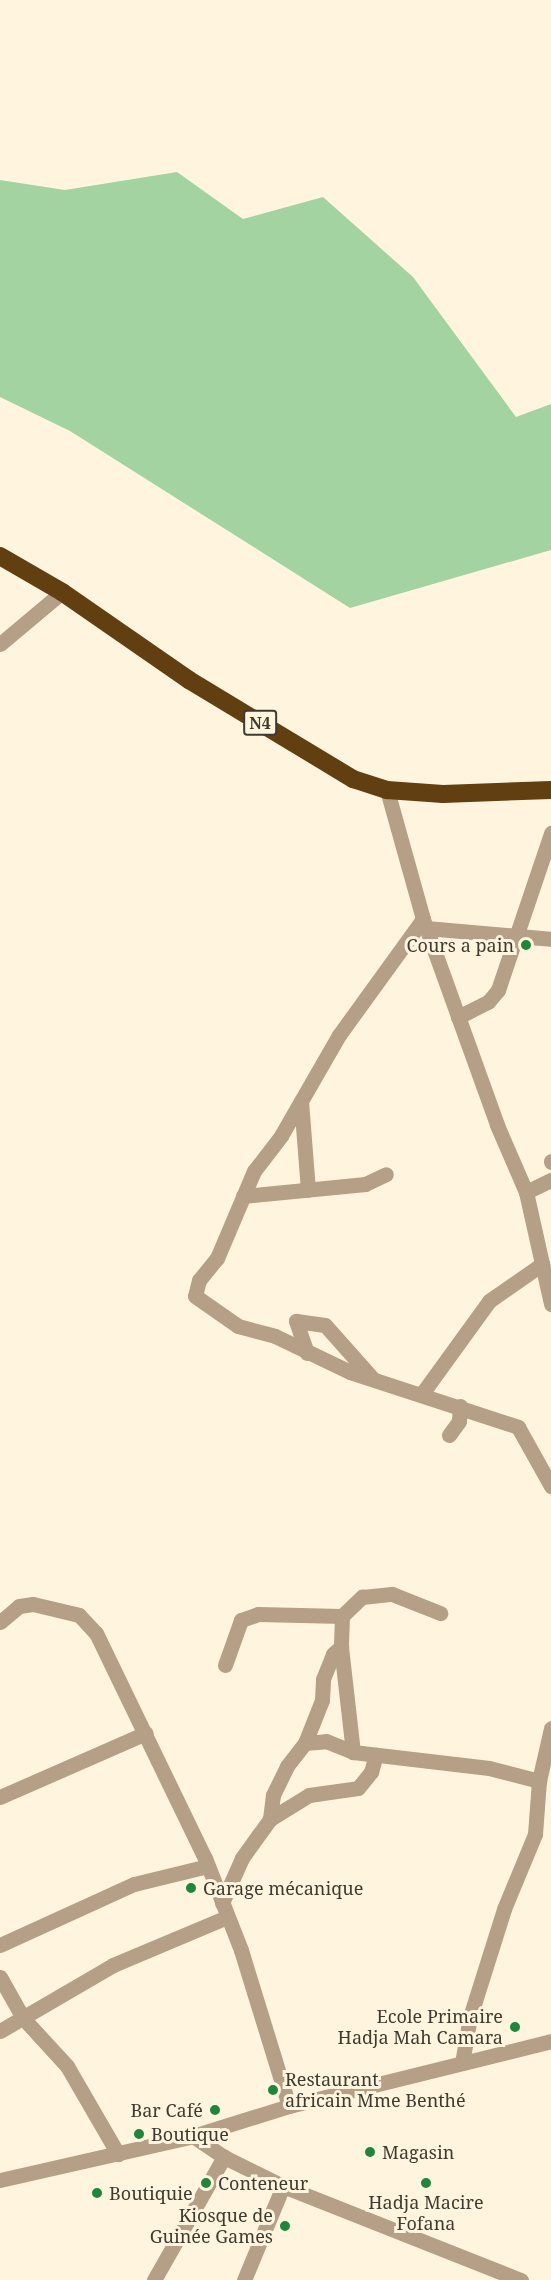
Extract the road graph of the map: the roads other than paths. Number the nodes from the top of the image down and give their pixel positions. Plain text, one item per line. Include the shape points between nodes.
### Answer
1 (0, 556) edge
2 (62, 592) junction
3 (0, 644) edge
4 (387, 790) junction
5 (551, 790) edge
6 (551, 833) edge
7 (425, 923) junction
8 (515, 933) junction
9 (551, 939) edge
10 (458, 1017) junction
11 (301, 1101) junction
12 (386, 1174) dead end
13 (551, 1180) edge
14 (308, 1190) junction
15 (526, 1192) junction
16 (243, 1196) junction
17 (542, 1264) junction
18 (551, 1304) edge
19 (307, 1353) junction
20 (372, 1378) junction
21 (421, 1395) junction
22 (460, 1406) junction
23 (449, 1435) dead end
24 (551, 1486) edge
25 (440, 1613) dead end
26 (342, 1616) junction
27 (0, 1622) edge
28 (340, 1647) junction
29 (225, 1665) dead end
30 (551, 1728) edge
31 (146, 1733) junction
32 (304, 1743) junction
33 (353, 1752) junction
34 (376, 1755) junction
35 (539, 1780) junction
36 (0, 1797) edge
37 (270, 1819) junction
38 (208, 1866) junction
39 (224, 1910) junction
40 (0, 1945) edge
41 (0, 1977) edge
42 (23, 2018) junction
43 (0, 2031) edge
44 (551, 2041) edge
45 (462, 2063) junction
46 (290, 2106) junction
47 (194, 2136) junction
48 (118, 2154) junction
49 (224, 2157) junction
50 (0, 2180) edge
51 (283, 2186) junction
52 (154, 2280) edge
53 (244, 2280) edge
54 (521, 2280) edge

1 - 2 highway, N4
2 - 3 street
2 - 4 highway, N4 via 189,680 353,779
4 - 5 highway, N4 via 443,794
4 - 7 street
6 - 8 street
7 - 8 street
7 - 10 street
7 - 11 street via 339,1035
8 - 9 street
8 - 10 street via 494,997
10 - 15 street
11 - 14 street
11 - 16 street via 254,1171
12 - 14 street via 364,1184
13 - 15 street
14 - 16 street
15 - 17 street
16 - 19 street via 217,1258 199,1280 195,1296 230,1321 275,1336
17 - 18 street
17 - 21 street via 528,1270 489,1301
19 - 20 street
19 - 20 street via 296,1321 325,1325
20 - 21 street
21 - 22 street
22 - 23 street via 459,1421
22 - 24 street via 518,1427
25 - 26 street via 392,1594 362,1597
26 - 28 street
26 - 29 street via 283,1613 241,1620
27 - 31 street via 19,1606 33,1604 79,1615 96,1633
28 - 32 street via 323,1678 322,1700
28 - 33 street
30 - 35 street
31 - 36 street
31 - 38 street
32 - 33 street via 326,1741
32 - 37 street via 273,1795
33 - 34 street
34 - 35 street via 489,1768
34 - 37 street via 371,1772 358,1788 309,1795
35 - 45 street via 535,1834 504,1909 470,2017
37 - 39 street via 242,1858
38 - 39 street
38 - 40 street via 134,1884
39 - 42 street via 113,1965
39 - 46 street
41 - 42 street
42 - 43 street
42 - 48 street via 67,2066
44 - 45 street
45 - 46 street
46 - 47 street
47 - 48 street
47 - 49 street
48 - 50 street
49 - 51 street
49 - 52 street
51 - 53 street
51 - 54 street

